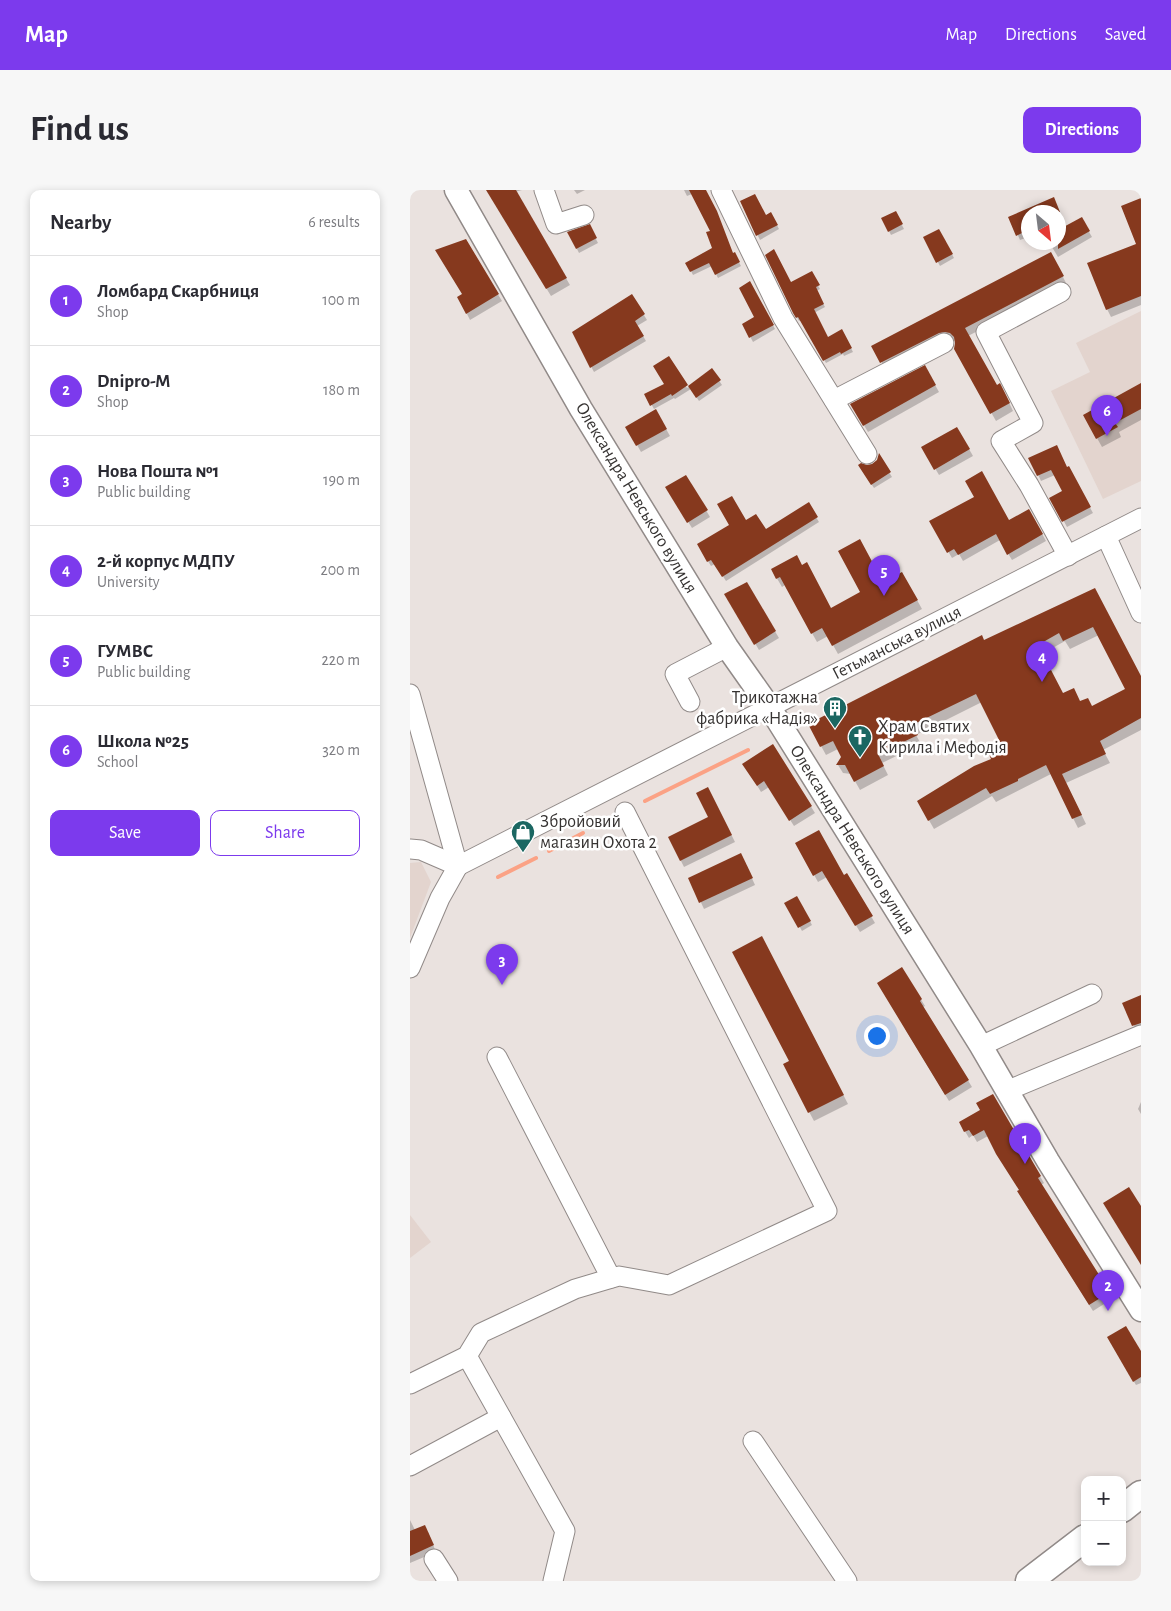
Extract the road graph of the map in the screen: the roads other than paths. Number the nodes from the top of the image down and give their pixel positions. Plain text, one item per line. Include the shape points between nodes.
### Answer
1 (456, 190) edge
2 (544, 190) edge
3 (721, 190) edge
4 (584, 216) dead end
5 (1061, 292) dead end
6 (944, 343) dead end
7 (834, 400) junction
8 (867, 454) dead end
9 (1141, 518) edge
10 (1106, 536) junction
11 (1068, 556) junction
12 (1141, 613) edge
13 (727, 647) junction
14 (410, 694) edge
15 (690, 702) dead end
16 (770, 708) junction
17 (625, 812) dead end
18 (410, 849) edge
19 (458, 866) junction
20 (410, 968) edge
21 (1092, 994) dead end
22 (1141, 1035) edge
23 (981, 1046) junction
24 (497, 1057) dead end
25 (1006, 1091) junction
26 (611, 1278) junction
27 (1141, 1310) edge
28 (467, 1356) junction
29 (410, 1384) edge
30 (501, 1417) junction
31 (753, 1441) dead end
32 (410, 1466) edge
33 (1141, 1494) edge
34 (1126, 1505) edge
35 (1081, 1541) edge
36 (434, 1559) dead end
37 (448, 1581) edge
38 (553, 1581) edge
39 (847, 1581) edge
40 (1029, 1581) edge

1 - 13 main road, Олександра Невського вулиця via 581,409
2 - 4 street via 556,224
3 - 7 street via 783,318
5 - 11 street via 986,332 1033,423 1001,440
6 - 7 street
7 - 8 street
9 - 10 street, Гетьманська вулиця
10 - 11 street, Гетьманська вулиця
10 - 12 street
11 - 16 street, Гетьманська вулиця
13 - 15 street via 675,674
13 - 16 main road, Олександра Невського вулиця
14 - 19 street
16 - 19 street, Гетьманська вулиця
16 - 23 main road, Олександра Невського вулиця
17 - 26 street via 827,1211 670,1285 619,1276
18 - 19 street via 421,850
19 - 20 street via 440,898
21 - 23 street
22 - 25 street
23 - 25 main road, Олександра Невського вулиця
24 - 26 street
25 - 27 main road, Олександра Невського вулиця
26 - 28 street via 575,1289 481,1333
28 - 29 street
28 - 30 street
30 - 32 street
30 - 38 street via 565,1531
31 - 39 street
33 - 34 highway
35 - 40 highway
36 - 37 street

